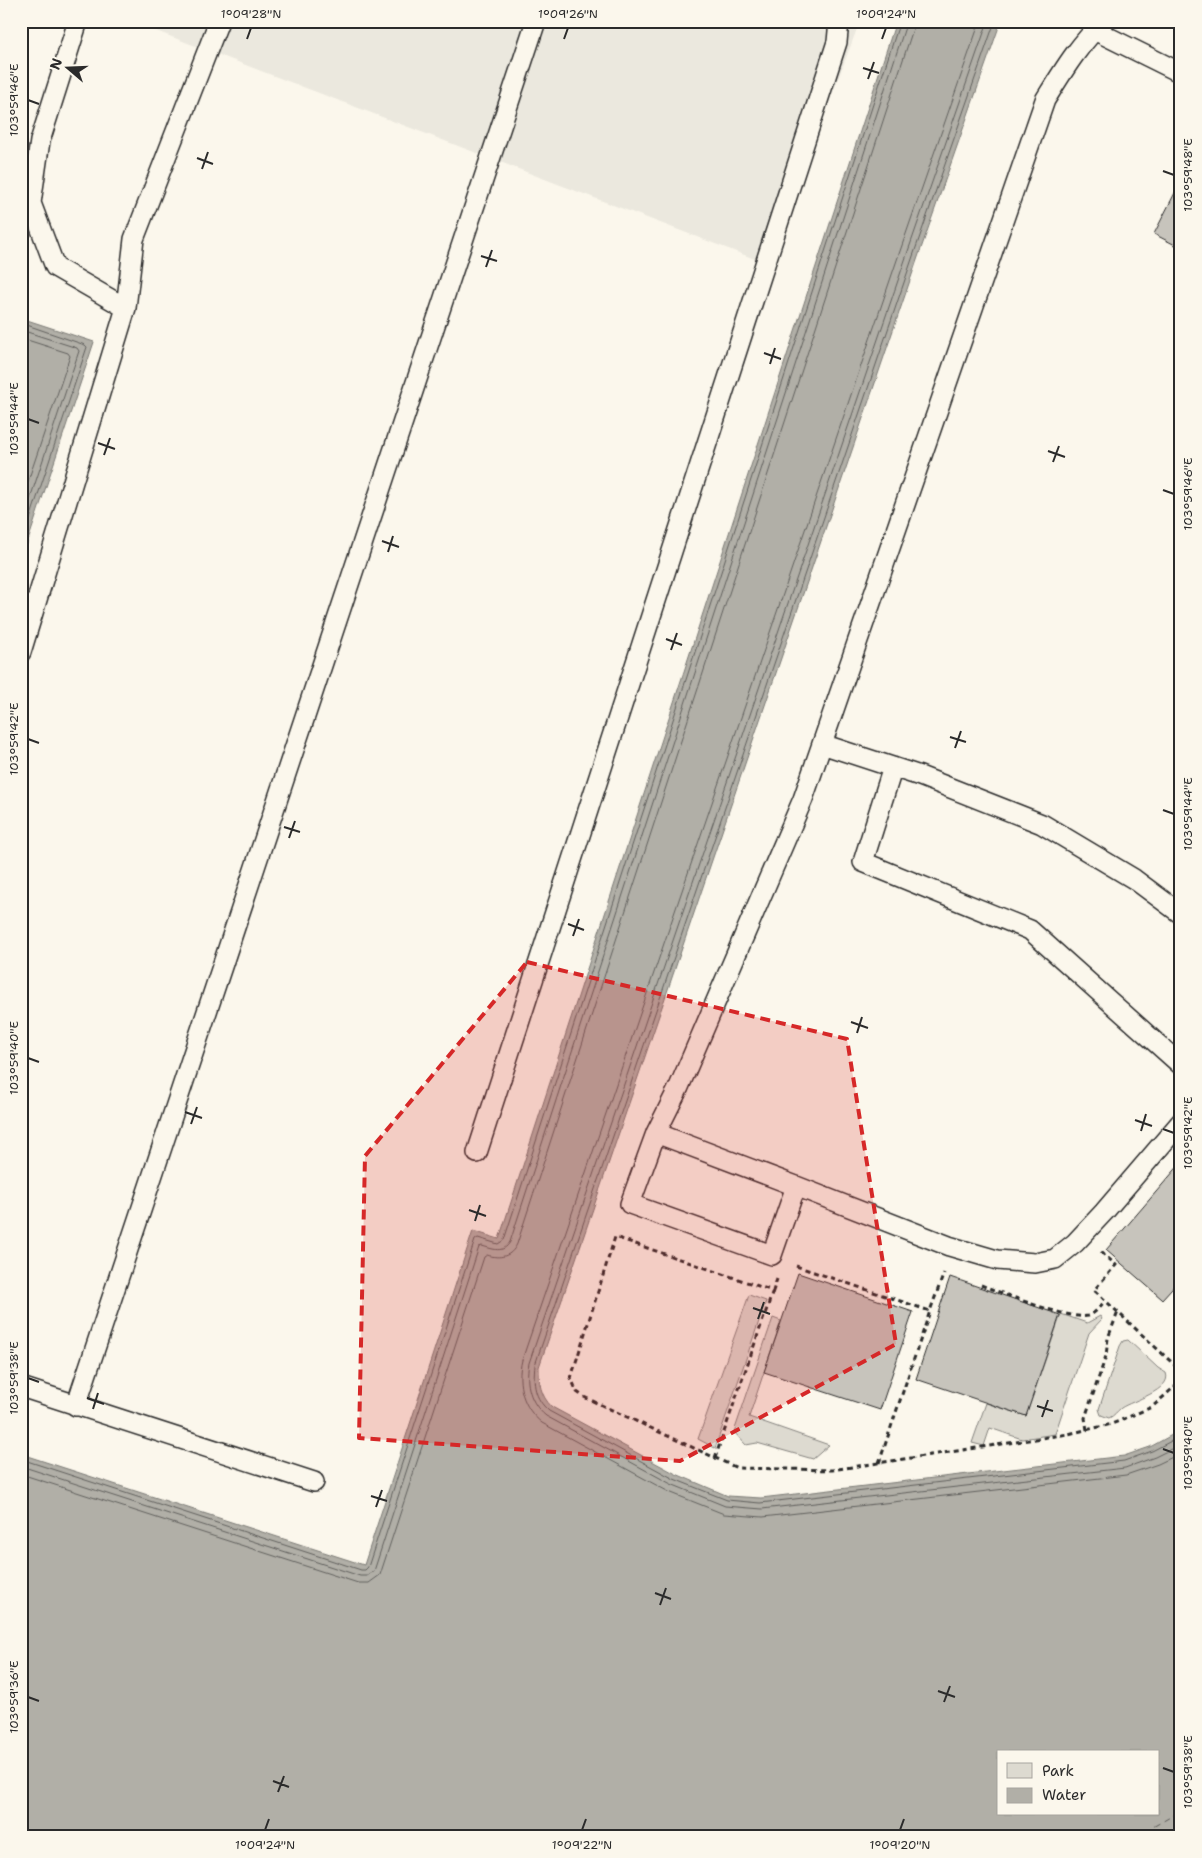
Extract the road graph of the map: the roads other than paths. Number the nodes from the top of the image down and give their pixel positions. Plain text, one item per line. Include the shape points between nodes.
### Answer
1 (78, 21) edge
2 (219, 21) edge
3 (536, 21) edge
4 (839, 21) edge
5 (1099, 26) edge
6 (1181, 74) edge
7 (126, 308) junction
8 (21, 652) edge
9 (822, 744) junction
10 (893, 767) junction
11 (1181, 914) edge
12 (1181, 1065) edge
13 (1181, 1122) edge
14 (656, 1133) junction
15 (477, 1153) dead end
16 (796, 1186) junction
17 (21, 1387) edge
18 (76, 1406) junction
19 (314, 1482) dead end

1 - 7 lane via 40,141 31,203 55,267
2 - 7 lane via 134,239
3 - 18 lane
4 - 15 lane via 837,42
5 - 6 lane
5 - 9 lane via 1074,54 1045,100
7 - 8 lane
9 - 10 lane
9 - 14 lane via 803,799
10 - 11 lane via 1042,824 1134,879
10 - 12 lane via 863,862 1030,930
13 - 16 lane via 1075,1243 1055,1259 1035,1263 997,1260 949,1246
14 - 16 lane
14 - 16 lane via 630,1204 772,1255
17 - 18 lane
18 - 19 lane

